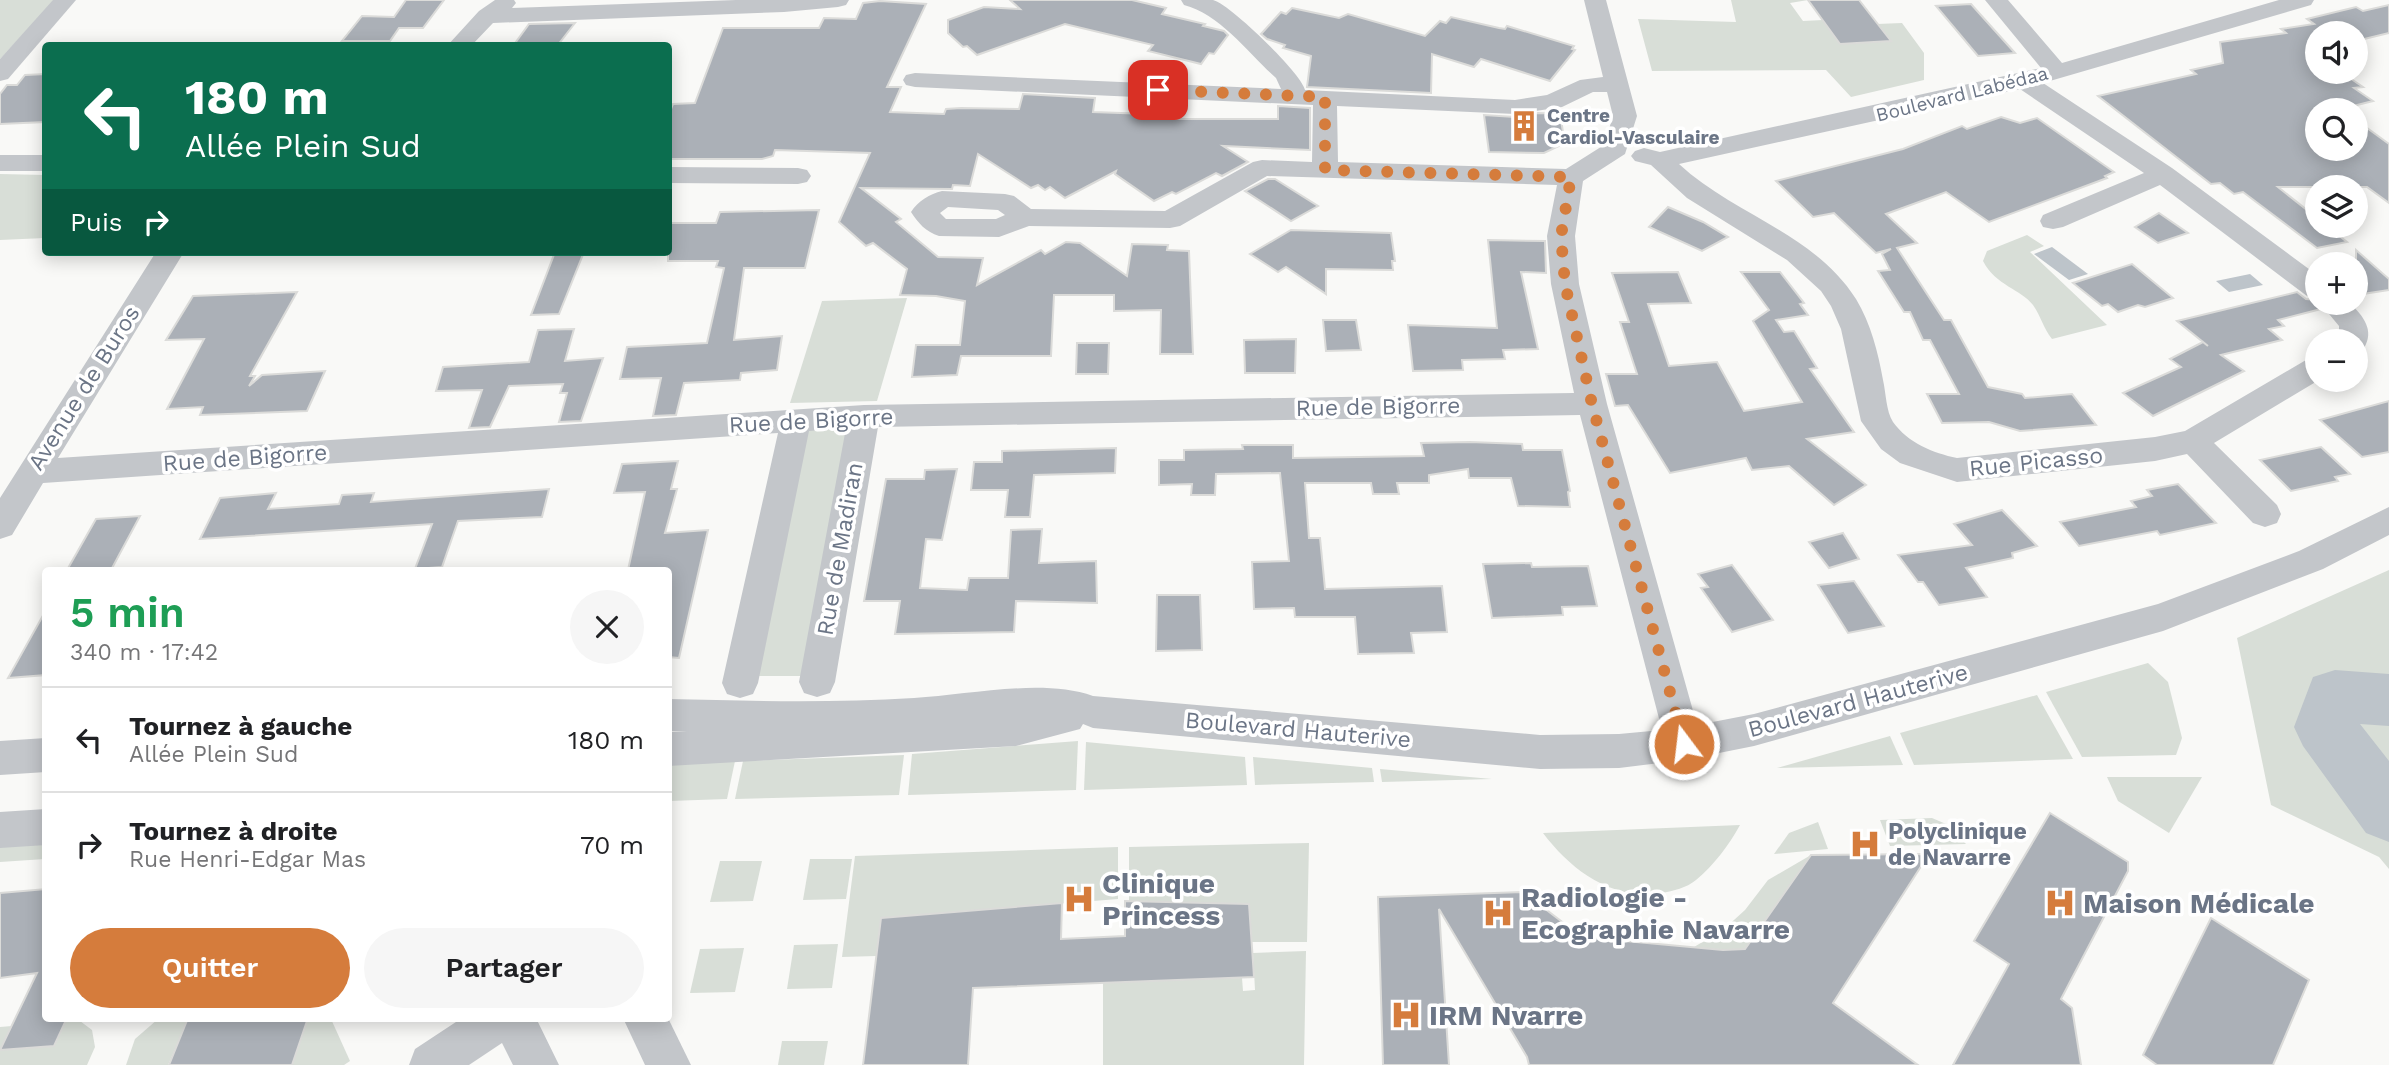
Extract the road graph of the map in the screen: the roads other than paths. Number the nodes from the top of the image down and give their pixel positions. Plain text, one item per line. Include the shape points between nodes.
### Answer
1 (65, 0) edge
2 (510, 0) edge
3 (838, 0) edge
4 (1192, 0) edge
5 (1595, 0) edge
6 (1996, 0) edge
7 (2303, 0) edge
8 (485, 8) edge
9 (460, 42) edge
10 (2056, 71) junction
11 (0, 74) edge
12 (915, 80) dead end
13 (2024, 81) junction
14 (1617, 84) junction
15 (1294, 95) junction
16 (1325, 97) junction
17 (1616, 149) junction
18 (1660, 160) junction
19 (0, 163) edge
20 (42, 163) edge
21 (1325, 170) junction
22 (2163, 174) junction
23 (672, 175) edge
24 (798, 176) dead end
25 (1571, 177) junction
26 (1025, 217) dead end
27 (2053, 221) dead end
28 (167, 256) edge
29 (2305, 280) edge
30 (2305, 375) edge
31 (1592, 404) junction
32 (864, 416) junction
33 (796, 421) junction
34 (2193, 441) junction
35 (32, 472) junction
36 (2265, 514) dead end
37 (2389, 520) edge
38 (0, 526) edge
39 (817, 682) dead end
40 (740, 684) dead end
41 (1093, 712) junction
42 (672, 715) edge
43 (1684, 744) junction
44 (672, 749) edge
45 (42, 755) edge
46 (0, 758) edge
47 (42, 827) edge
48 (0, 830) edge
49 (495, 1022) edge
50 (514, 1022) edge
51 (645, 1022) edge
52 (431, 1065) edge
53 (537, 1065) edge
54 (669, 1065) edge

1 - 11 street
2 - 8 street
3 - 8 street via 784,5
4 - 15 street via 1225,18 1284,73
5 - 14 street
6 - 10 street
7 - 10 street, Boulevard Labédaa
8 - 9 street
10 - 13 street, Boulevard Labédaa
12 - 15 street
13 - 18 street, Boulevard Labédaa
13 - 22 street
14 - 16 street via 1588,85 1553,102 1515,107
14 - 17 street via 1625,116
15 - 16 street
16 - 21 street
17 - 18 street, Boulevard Labédaa
17 - 25 street
18 - 34 street, Rue Picasso via 1693,190 1803,258 1844,302 1853,321 1876,421 1885,435 1913,456 1957,470
19 - 20 street
21 - 25 street
21 - 26 street via 1262,168 1170,220
22 - 27 street
22 - 29 street
23 - 24 street
25 - 31 street via 1561,236 1565,284
28 - 35 street, Avenue de Buros
30 - 34 street, Rue Picasso
31 - 32 street, Rue de Bigorre
31 - 43 street
32 - 33 street, Rue de Bigorre
32 - 39 street, Rue de Madiran
33 - 35 street, Rue de Bigorre
33 - 40 street
34 - 36 street
35 - 38 street, Avenue de Buros
37 - 43 street, Boulevard Hauterive via 2311,560 2163,617 1754,730
41 - 42 street, Boulevard Hauterive via 1070,704 812,718
41 - 43 street, Boulevard Hauterive via 1541,752
41 - 44 street, Boulevard Hauterive via 1016,730
45 - 46 street
47 - 48 street
49 - 52 street
50 - 53 street
51 - 54 street

